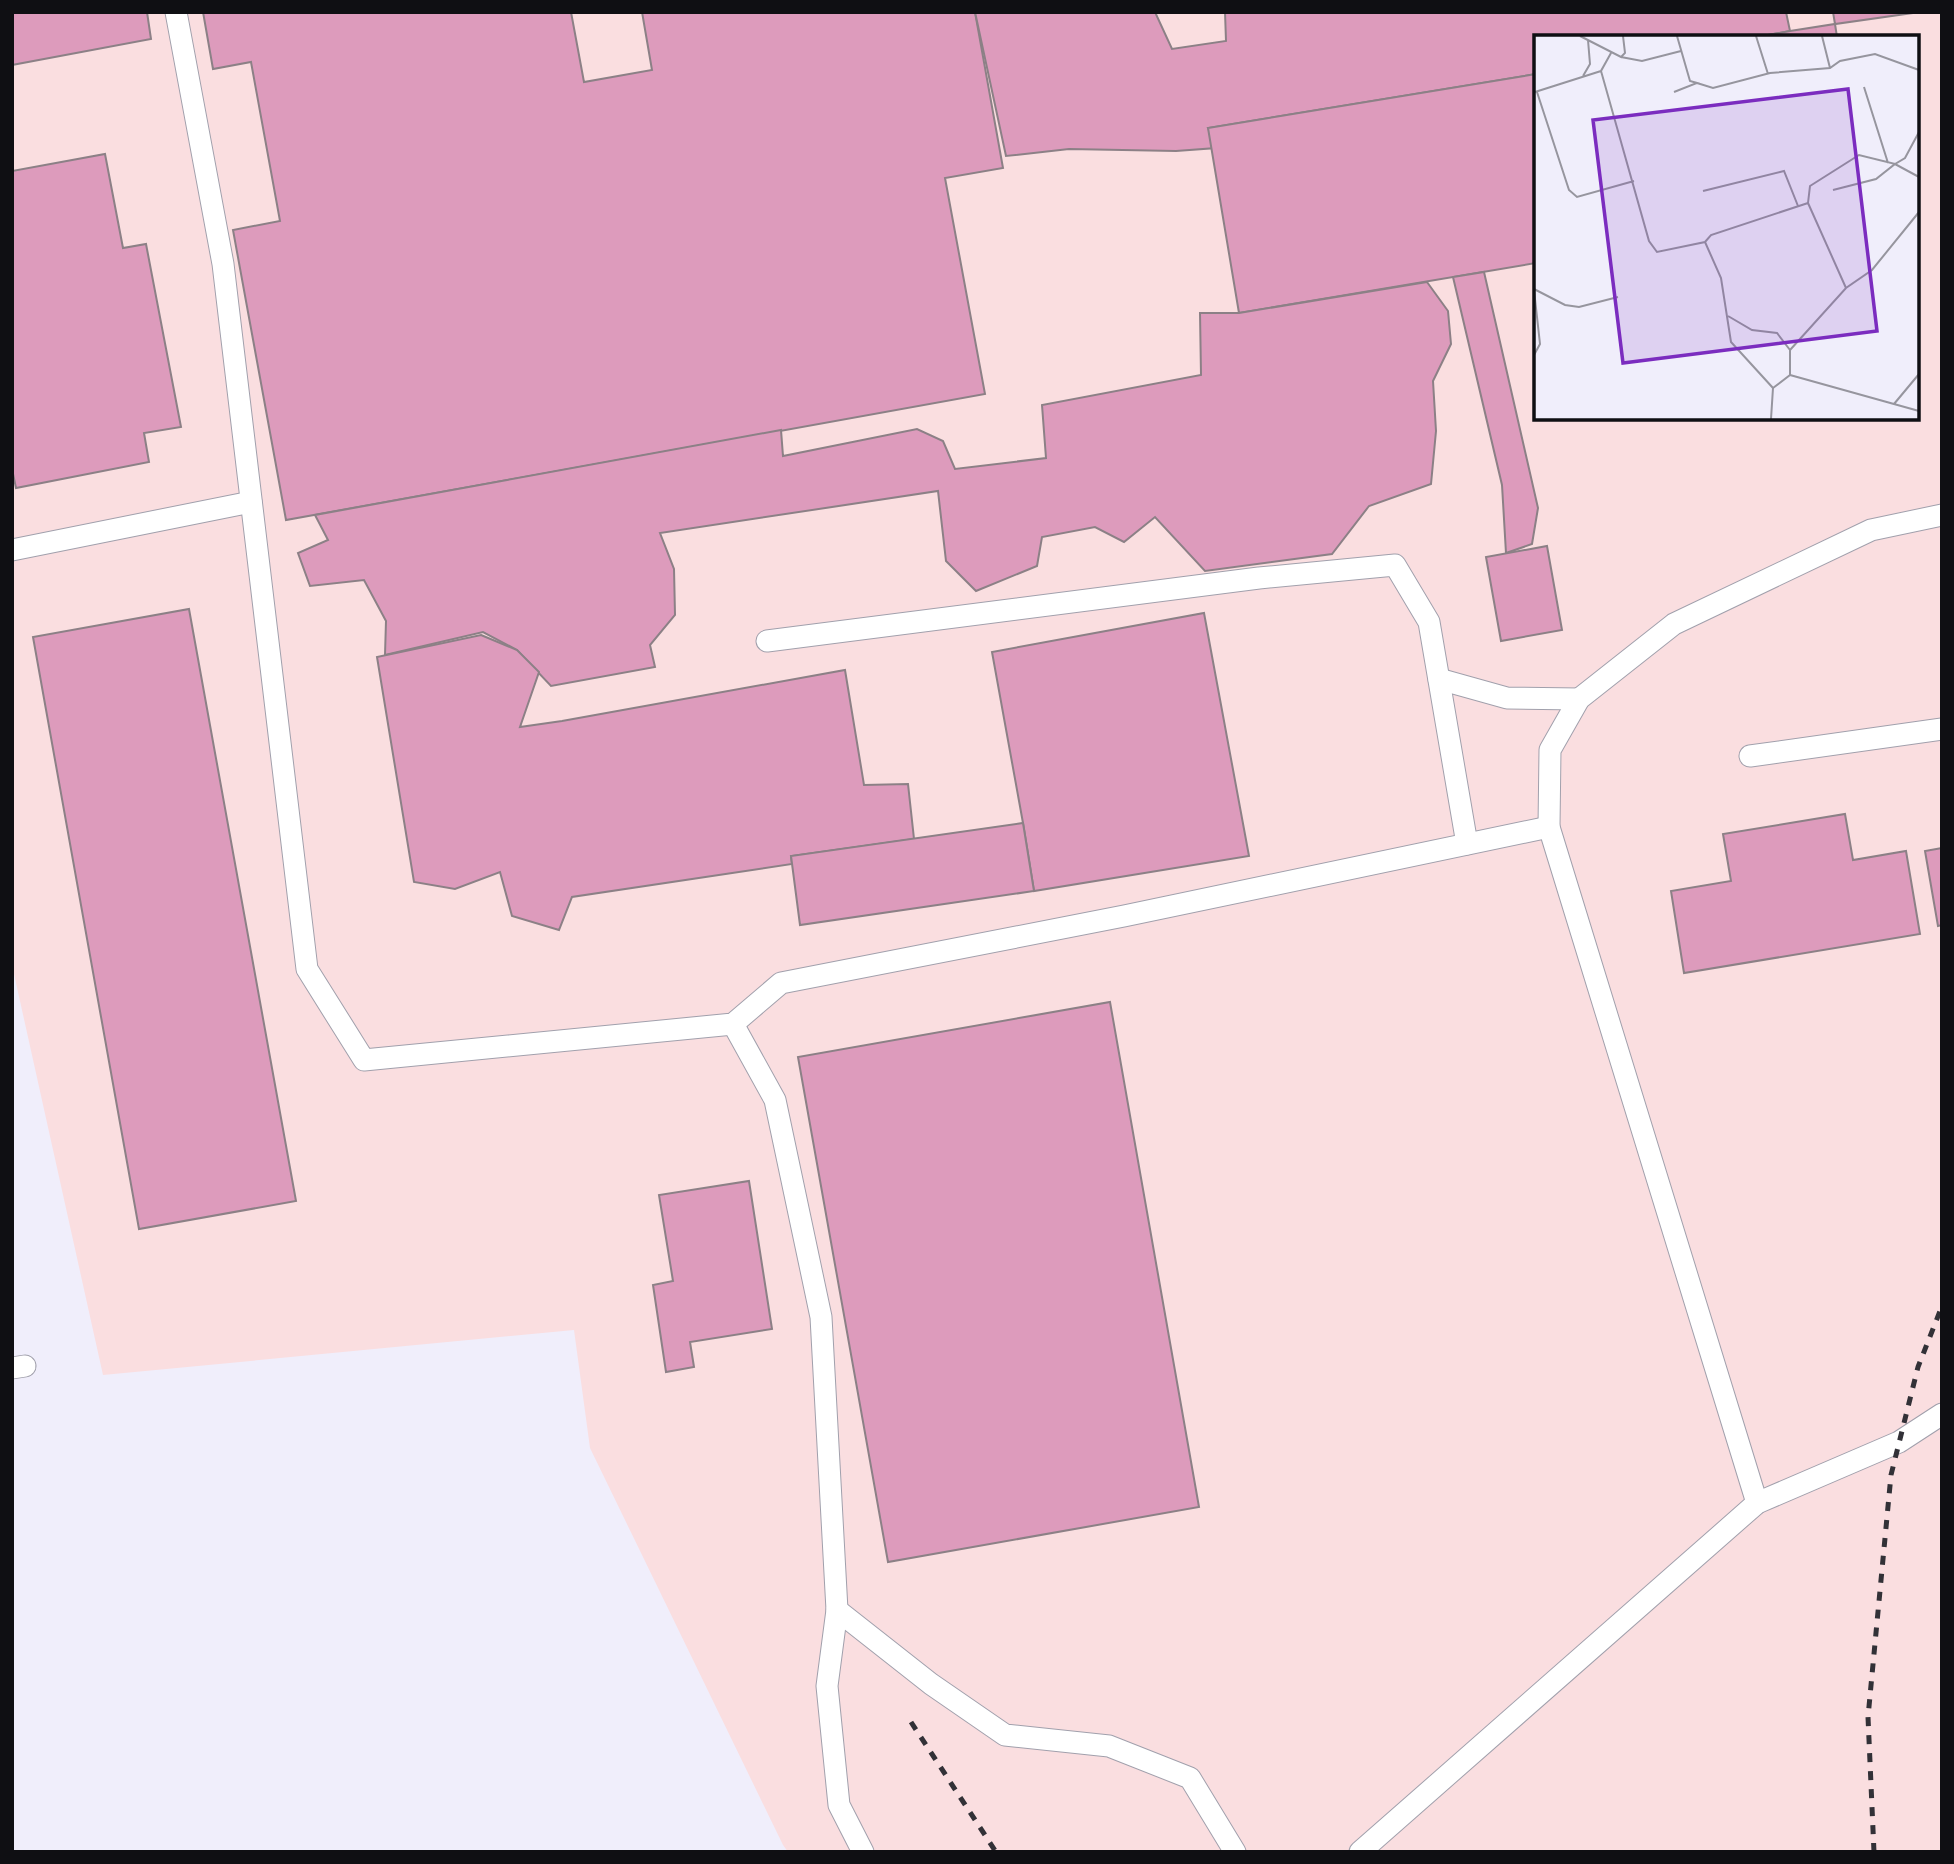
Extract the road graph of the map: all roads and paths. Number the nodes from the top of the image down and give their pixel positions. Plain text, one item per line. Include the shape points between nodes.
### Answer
1 (176, 12) edge
2 (251, 502) junction
3 (1942, 516) edge
4 (12, 550) edge
5 (767, 641) dead end
6 (1438, 679) junction
7 (1579, 699) junction
8 (1942, 729) edge
9 (1750, 756) dead end
10 (1549, 827) junction
11 (1467, 844) junction
12 (733, 1024) junction
13 (1942, 1414) edge
14 (1757, 1503) junction
15 (837, 1610) junction
16 (863, 1852) edge
17 (1235, 1852) edge
18 (1360, 1852) edge

1 - 2 lane via 223,264
2 - 4 lane
2 - 12 lane via 307,969 364,1060
3 - 7 lane via 1871,530 1674,624
5 - 6 lane via 1395,565 1429,622
6 - 7 lane via 1507,698
6 - 11 lane
7 - 10 lane via 1550,750
8 - 9 lane
10 - 11 lane
10 - 14 lane
11 - 12 lane via 781,983
12 - 15 lane via 775,1100 821,1317
13 - 14 lane via 1899,1442
14 - 18 lane
15 - 16 lane via 827,1686 839,1805
15 - 17 lane via 1005,1735 1109,1746 1190,1778

